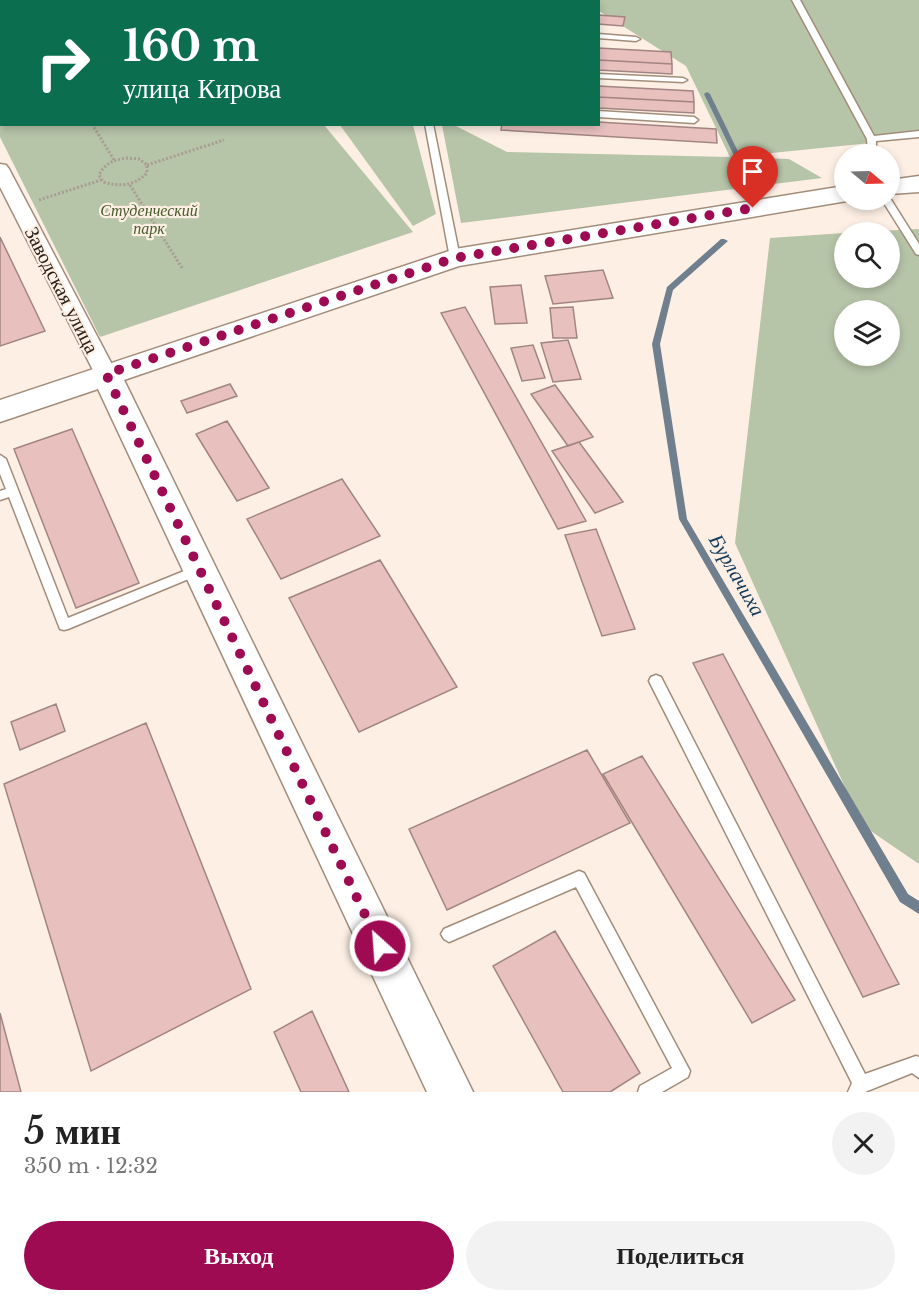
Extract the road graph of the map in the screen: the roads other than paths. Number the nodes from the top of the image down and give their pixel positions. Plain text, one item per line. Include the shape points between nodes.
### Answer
1 (796, 0) edge
2 (600, 36) edge
3 (636, 39) dead end
4 (600, 76) edge
5 (683, 80) dead end
6 (600, 114) edge
7 (694, 120) dead end
8 (429, 126) edge
9 (919, 134) edge
10 (871, 139) junction
11 (871, 144) edge
12 (0, 169) edge
13 (919, 184) edge
14 (900, 186) edge
15 (834, 196) edge
16 (893, 210) edge
17 (919, 252) edge
18 (455, 258) junction
19 (106, 374) junction
20 (0, 411) edge
21 (0, 459) edge
22 (6, 494) edge
23 (200, 570) junction
24 (656, 681) dead end
25 (448, 934) dead end
26 (919, 1070) edge
27 (859, 1088) edge
28 (450, 1092) edge
29 (646, 1092) edge

1 - 10 lane
2 - 3 lane
4 - 5 lane
6 - 7 lane
8 - 18 lane
9 - 10 lane
10 - 11 lane
12 - 19 street, Заводская улица
13 - 14 street
15 - 18 street
16 - 17 lane
18 - 19 street
19 - 20 street
19 - 23 street, Заводская улица
21 - 22 lane
22 - 23 lane via 64,625
23 - 28 street, Заводская улица
24 - 27 lane
25 - 29 lane via 579,878 682,1071
26 - 27 lane via 916,1064

